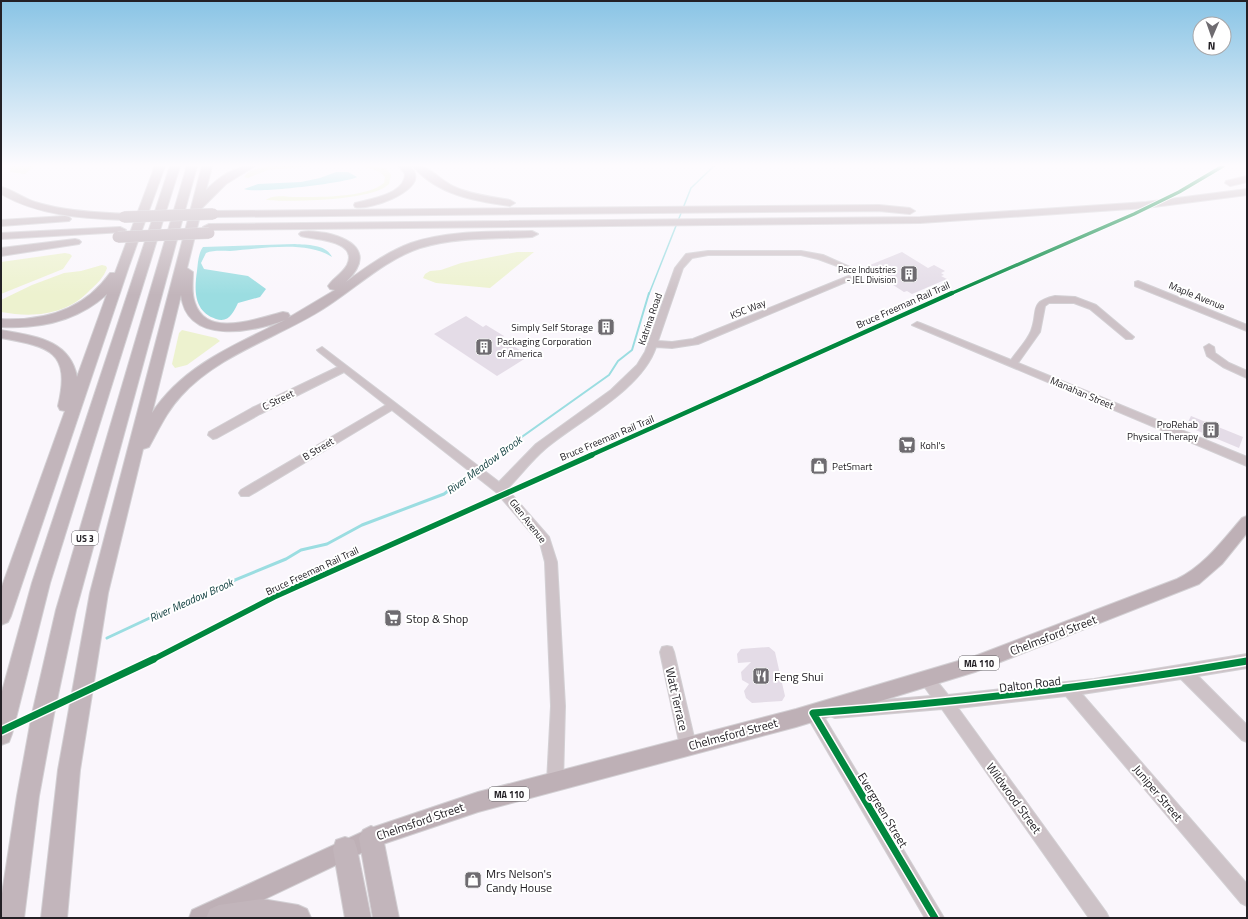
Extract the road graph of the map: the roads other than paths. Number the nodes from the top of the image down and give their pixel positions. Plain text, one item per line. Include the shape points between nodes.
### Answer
1 (45, 209) edge
2 (144, 209) edge
3 (145, 209) edge
4 (161, 209) edge
5 (180, 209) edge
6 (328, 209) edge
7 (569, 209) edge
8 (950, 209) edge
9 (1091, 209) edge
10 (196, 211) edge
11 (589, 211) junction
12 (144, 212) junction
13 (689, 219) junction
14 (667, 220) junction
15 (1, 223) edge
16 (210, 224) junction
17 (121, 226) junction
18 (1, 229) edge
19 (625, 230) junction
20 (249, 233) junction
21 (1, 236) edge
22 (76, 238) junction
23 (189, 238) junction
24 (1, 241) edge
25 (1, 244) edge
26 (1, 252) edge
27 (123, 266) junction
28 (848, 268) dead end
29 (849, 279) dead end
30 (1138, 284) dead end
31 (1, 323) edge
32 (917, 325) dead end
33 (1247, 328) edge
34 (1, 334) edge
35 (1129, 337) dead end
36 (653, 344) junction
37 (1209, 347) dead end
38 (322, 350) dead end
39 (1013, 364) junction
40 (344, 368) junction
41 (1247, 375) edge
42 (392, 406) junction
43 (213, 435) dead end
44 (1247, 462) edge
45 (49, 477) junction
46 (126, 484) junction
47 (500, 489) junction
48 (244, 493) dead end
49 (1247, 522) edge
50 (1, 615) edge
51 (667, 652) dead end
52 (1247, 661) edge
53 (1185, 673) junction
54 (926, 679) junction
55 (1069, 689) junction
56 (946, 703) junction
57 (813, 713) junction
58 (1, 734) edge
59 (1247, 735) edge
60 (688, 746) junction
61 (555, 782) junction
62 (371, 838) junction
63 (346, 849) junction
64 (1247, 897) edge
65 (11, 918) edge
66 (54, 918) edge
67 (200, 918) edge
68 (218, 918) edge
69 (298, 918) edge
70 (358, 918) edge
71 (386, 918) edge
72 (935, 918) edge
73 (1100, 918) edge

1 - 17 highway
2 - 12 highway
3 - 12 highway
4 - 58 highway, US 3 via 41,583
5 - 65 highway, US 3 via 66,610 28,796
6 - 16 highway
7 - 11 highway
8 - 13 highway
9 - 13 highway via 827,227
10 - 23 highway
11 - 14 highway
11 - 16 highway
12 - 27 highway
13 - 14 highway
13 - 14 highway
14 - 16 highway
14 - 19 highway
15 - 17 highway
16 - 17 highway, bridge
16 - 17 highway, bridge
16 - 20 highway
17 - 18 highway
17 - 21 highway
17 - 22 highway
17 - 26 highway
19 - 20 highway
19 - 46 highway via 451,238 422,244 397,254 305,315 222,356 192,378 171,399 150,428
20 - 23 highway via 334,238 350,247 354,253 354,262 348,274 333,286 287,314 252,326 222,327 199,319 189,306 186,295
22 - 24 highway
22 - 25 highway
23 - 46 highway
27 - 31 highway via 111,285 73,311 39,321
27 - 45 highway
28 - 36 street, Katrina Road via 801,252 692,255 685,259 679,268
29 - 36 street, KSC Way via 695,342
30 - 33 street, Maple Avenue
32 - 39 street, Manahan Street
34 - 45 highway via 48,345 61,355 69,368 70,386
35 - 39 street via 1093,307 1075,300 1046,301 1041,305 1035,332
36 - 47 street, Katrina Road via 645,361 635,373 541,447
37 - 41 street via 1210,354
38 - 40 street, Glen Avenue
39 - 44 street, Manahan Street
40 - 42 street, Glen Avenue
40 - 43 street, C Street
42 - 47 street, Glen Avenue
42 - 48 street, B Street
45 - 50 highway
46 - 66 highway via 99,593 74,733
47 - 61 street, Glen Avenue via 541,535 550,557 558,698
49 - 54 main road, Chelmsford Street / MA 110 via 1216,559 1193,579 1183,584 974,664
51 - 60 street, Watt Terrace
52 - 53 street, Dalton Road
53 - 55 street, Dalton Road
53 - 59 street
54 - 56 street, Wildwood Street
54 - 57 main road, Chelmsford Street / MA 110
55 - 56 street, Dalton Road
55 - 64 street, Juniper Street
56 - 57 street, Dalton Road
56 - 73 street, Wildwood Street
57 - 60 main road, Chelmsford Street / MA 110
57 - 72 street, Evergreen Street
60 - 61 main road, Chelmsford Street / MA 110
61 - 62 main road, Chelmsford Street / MA 110 via 451,810
62 - 63 main road, Chelmsford Street / MA 110
62 - 71 highway
63 - 67 main road, Chelmsford Street / MA 110
63 - 70 highway
68 - 69 highway via 262,912

